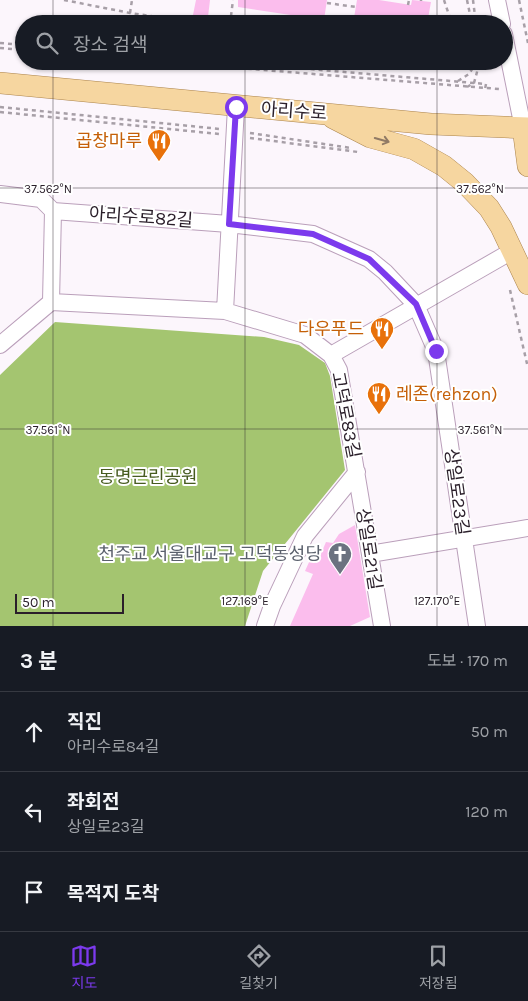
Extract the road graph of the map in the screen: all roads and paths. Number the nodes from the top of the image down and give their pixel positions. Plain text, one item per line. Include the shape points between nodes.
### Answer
1 (64, 0) edge
2 (132, 0) edge
3 (233, 0) edge
4 (409, 0) edge
5 (444, 0) edge
6 (468, 0) edge
7 (473, 0) edge
8 (498, 0) edge
9 (519, 0) edge
10 (327, 3) dead end
11 (408, 4) dead end
12 (356, 7) dead end
13 (130, 13) junction
14 (144, 15) edge
15 (231, 15) edge
16 (449, 15) edge
17 (470, 15) edge
18 (475, 15) edge
19 (500, 15) edge
20 (0, 43) edge
21 (528, 43) edge
22 (15, 44) edge
23 (0, 48) edge
24 (15, 49) edge
25 (257, 70) edge
26 (318, 70) edge
27 (472, 70) edge
28 (476, 70) edge
29 (512, 70) edge
30 (456, 82) junction
31 (0, 83) edge
32 (474, 83) junction
33 (466, 88) junction
34 (236, 107) junction
35 (0, 112) edge
36 (322, 113) junction
37 (526, 128) edge
38 (233, 136) junction
39 (365, 153) dead end
40 (528, 166) edge
41 (0, 194) edge
42 (53, 211) junction
43 (229, 224) junction
44 (512, 251) junction
45 (519, 286) edge
46 (51, 302) junction
47 (416, 304) junction
48 (225, 311) junction
49 (0, 345) edge
50 (331, 355) junction
51 (528, 368) edge
52 (357, 472) junction
53 (528, 528) edge
54 (464, 538) junction
55 (370, 554) junction
56 (266, 626) edge
57 (382, 626) edge
58 (477, 626) edge

1 - 13 path
2 - 13 path
3 - 15 path
4 - 11 path
5 - 16 path
6 - 17 path
7 - 18 path
8 - 19 street
9 - 21 path
10 - 12 path
13 - 14 path
20 - 22 path
23 - 24 path
25 - 33 path
26 - 30 path
27 - 30 path
28 - 32 path
29 - 37 street
30 - 32 path
31 - 34 main road, 아리수로
32 - 33 path
32 - 33 path via 486,84 486,89
34 - 36 main road, 아리수로
34 - 38 street
35 - 38 path
36 - 37 main road, 아리수로 via 431,124
36 -> 44 main road via 370,137 414,150 444,166 488,208
37 - 40 main road
38 - 39 path
38 - 43 street
41 - 42 street, 아리수로82길 via 41,199
42 - 43 street, 아리수로82길
42 - 46 street
43 - 47 street, 상일로23길 via 313,234 333,241 369,259
43 - 48 street
44 - 45 main road
44 - 47 street
45 - 51 path
46 - 48 street, 고덕로83길
46 - 49 street
47 - 50 street
47 - 54 street, 상일로23길 via 436,351
48 - 50 street, 고덕로83길 via 305,335
50 - 52 street, 고덕로83길 via 339,370
52 - 55 street, 상일로21길
52 - 56 street, 고덕로83길 via 305,536
53 - 54 street
54 - 55 street
54 - 58 street, 상일로23길
55 - 57 street, 상일로21길

